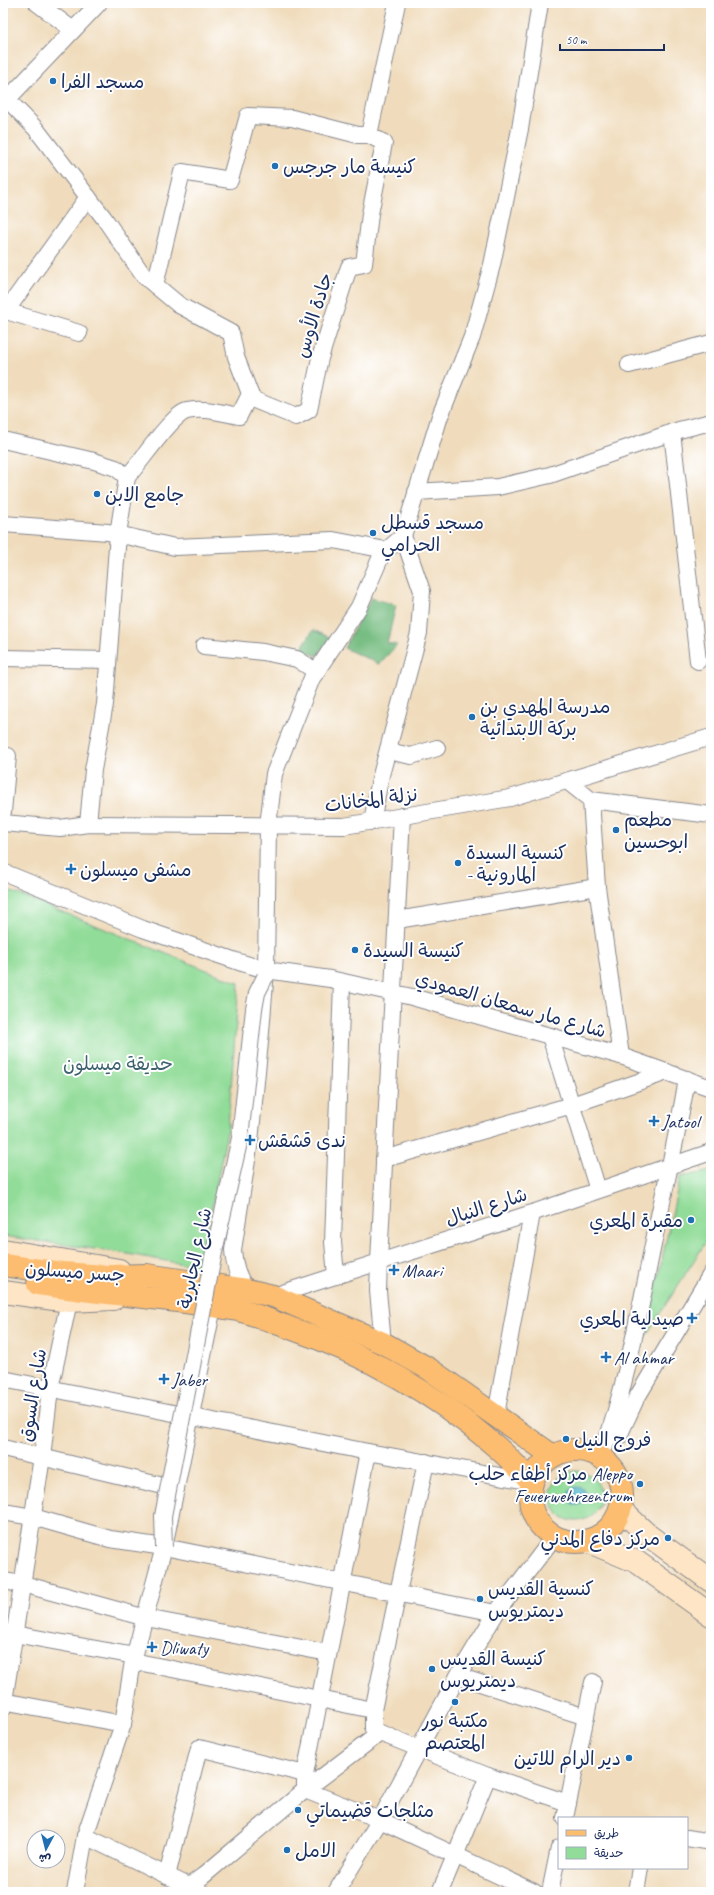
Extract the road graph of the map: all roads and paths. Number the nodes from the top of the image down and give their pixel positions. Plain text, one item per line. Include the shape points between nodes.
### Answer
1 (36, 3) edge
2 (99, 3) edge
3 (397, 3) edge
4 (540, 3) edge
5 (73, 30) junction
6 (4, 99) edge
7 (369, 135) junction
8 (88, 197) junction
9 (155, 285) junction
10 (4, 312) edge
11 (79, 333) dead end
12 (711, 343) edge
13 (629, 365) dead end
14 (250, 394) junction
15 (711, 422) edge
16 (672, 432) junction
17 (3, 440) edge
18 (127, 477) junction
19 (416, 492) junction
20 (3, 524) edge
21 (118, 534) junction
22 (403, 536) junction
23 (386, 550) junction
24 (204, 646) dead end
25 (3, 658) edge
26 (108, 660) junction
27 (698, 661) dead end
28 (317, 672) junction
29 (711, 737) edge
30 (437, 748) dead end
31 (388, 751) junction
32 (8, 756) dead end
33 (567, 781) junction
34 (591, 800) junction
35 (3, 812) edge
36 (711, 815) edge
37 (402, 816) junction
38 (372, 822) junction
39 (3, 823) edge
40 (88, 824) junction
41 (268, 826) junction
42 (3, 872) edge
43 (597, 887) junction
44 (397, 920) junction
45 (265, 974) junction
46 (342, 982) junction
47 (392, 993) junction
48 (550, 1036) junction
49 (621, 1056) junction
50 (667, 1072) junction
51 (687, 1079) junction
52 (711, 1088) edge
53 (572, 1105) junction
54 (711, 1152) edge
55 (384, 1159) junction
56 (671, 1165) junction
57 (598, 1190) junction
58 (532, 1212) junction
59 (3, 1250) edge
60 (379, 1261) junction
61 (3, 1265) edge
62 (711, 1274) edge
63 (336, 1276) junction
64 (3, 1279) edge
65 (147, 1286) junction
66 (247, 1290) junction
67 (3, 1292) edge
68 (273, 1296) junction
69 (69, 1301) junction
70 (213, 1307) junction
71 (383, 1343) junction
72 (3, 1379) edge
73 (50, 1389) junction
74 (496, 1415) junction
75 (191, 1418) junction
76 (3, 1448) edge
77 (368, 1452) junction
78 (553, 1456) junction
79 (42, 1457) junction
80 (604, 1461) junction
81 (426, 1462) junction
82 (532, 1482) junction
83 (176, 1489) junction
84 (620, 1509) junction
85 (3, 1512) edge
86 (32, 1517) junction
87 (554, 1537) junction
88 (587, 1541) junction
89 (164, 1547) junction
90 (3, 1581) edge
91 (342, 1581) junction
92 (711, 1581) edge
93 (23, 1584) junction
94 (397, 1595) junction
95 (496, 1613) junction
96 (711, 1615) edge
97 (146, 1618) junction
98 (8, 1633) edge
99 (328, 1653) junction
100 (134, 1659) junction
101 (458, 1676) junction
102 (593, 1682) dead end
103 (319, 1698) junction
104 (3, 1704) edge
105 (373, 1710) junction
106 (586, 1717) junction
107 (123, 1724) junction
108 (380, 1734) junction
109 (418, 1749) junction
110 (488, 1776) junction
111 (305, 1782) junction
112 (566, 1814) edge
113 (380, 1820) junction
114 (85, 1836) junction
115 (688, 1838) edge
116 (711, 1842) edge
117 (558, 1853) edge
118 (456, 1854) junction
119 (640, 1869) edge
120 (167, 1876) junction
121 (190, 1890) edge
122 (75, 1892) edge
123 (336, 1892) edge
124 (440, 1892) edge
125 (534, 1892) edge
126 (550, 1892) edge
127 (636, 1892) edge

1 - 5 street
2 - 5 street
3 - 7 street
4 - 19 street via 520,129 492,265 472,337 440,416
5 - 6 street
6 - 8 street via 36,129
7 - 9 street via 358,135 292,118 248,116 230,180 182,172
7 - 14 street, جادة الأوس via 384,143 370,214 364,264 349,268 320,358 309,410 296,416 252,399
8 - 9 street via 143,274
8 - 10 street
9 - 14 street via 178,305 231,333 236,357
10 - 11 street
12 - 13 street
14 - 18 street via 239,416 197,410 185,412 162,432
15 - 16 street
16 - 19 street via 550,475 498,486
16 - 27 street
17 - 18 street via 94,461 116,468
18 - 21 street
19 - 22 street
20 - 21 street
21 - 23 street via 175,547 333,540
21 - 26 street
22 - 23 street
22 - 31 street via 422,591 419,633
23 - 28 street via 382,554 360,608
24 - 28 street via 263,652 297,659
25 - 26 street
26 - 40 street via 105,704 93,770
28 - 41 street via 312,678 274,774
29 - 33 street, نزلة المخانات
30 - 31 street via 411,756
31 - 38 street
32 - 35 street
33 - 34 street
33 - 37 street, نزلة المخانات via 510,798
34 - 36 street
34 - 43 street
37 - 38 street, نزلة المخانات
37 - 44 street
38 - 41 street, نزلة المخانات via 344,826
39 - 40 street, نزلة المخانات via 60,828
40 - 41 street, نزلة المخانات
41 - 45 street
42 - 45 street, شارع مار سمعان العمودي via 143,929
43 - 44 street
43 - 49 street
44 - 47 street
45 - 46 street, شارع مار سمعان العمودي
45 - 66 street via 256,1087 233,1250 238,1275
45 - 89 street, شارع الجابرية, bridge via 254,1009 240,1138 214,1252 163,1516
46 - 47 street, شارع مار سمعان العمودي
46 - 63 street via 333,1242
47 - 48 street, شارع مار سمعان العمودي
47 - 55 street
48 - 49 street, شارع مار سمعان العمودي
48 - 53 street
49 - 50 street, شارع مار سمعان العمودي
50 - 51 street, شارع مار سمعان العمودي
50 - 53 street
51 - 52 street, شارع مار سمعان العمودي
51 - 56 street
53 - 55 street
53 - 57 street
54 - 56 street, شارع النيال
55 - 60 street
56 - 57 street, شارع النيال
56 - 80 street via 623,1388
57 - 58 street, شارع النيال
58 - 60 street, شارع النيال
58 - 74 street
59 - 65 main road via 76,1261
60 - 63 street, شارع النيال
60 - 71 street via 378,1290
61 - 65 main road, جسر ميسلون via 107,1276
62 - 80 street via 636,1399
63 - 68 street, شارع النيال
64 - 65 main road, جسر ميسلون via 98,1293
65 - 66 main road
65 - 69 main road via 97,1301
65 - 70 main road
66 - 68 main road
67 - 69 main road
68 - 71 main road
69 - 73 street, شارع السوق
70 - 75 street
70 - 82 main road via 240,1311 366,1358 397,1376 494,1444
71 - 74 main road via 429,1369
72 - 73 street
73 - 75 street
73 - 79 street, شارع السوق
74 - 78 main road
75 - 77 street
75 - 83 street
76 - 79 street
77 - 81 street
77 - 91 street
78 - 80 main road via 577,1450 590,1452
78 - 82 main road via 540,1467
79 - 83 street
79 - 86 street, شارع السوق
80 - 84 main road via 617,1475 621,1489
81 - 82 street
81 - 94 street
82 - 87 main road via 531,1508 543,1529
83 - 89 street
84 - 88 main road via 608,1529
84 - 92 main road via 649,1536
85 - 86 street
86 - 89 street via 110,1539
86 - 93 street, شارع السوق
87 - 88 main road via 570,1542
87 - 95 street
88 - 96 main road via 638,1562
89 - 91 street
89 - 97 street
90 - 93 street
91 - 94 street
91 - 99 street
93 - 97 street
93 - 98 street, شارع السوق
94 - 95 street
94 - 105 street
95 - 101 street
97 - 99 street
97 - 100 street
98 - 100 street
98 - 104 street, شارع السوق
99 - 103 street
100 - 103 street
100 - 107 street
101 - 106 street
101 - 109 street
102 - 106 street
103 - 105 street
103 - 111 street
104 - 107 street
105 - 108 street via 373,1729
106 - 112 street
107 - 114 street
108 - 109 street
108 - 111 street
109 - 110 street
109 - 113 street
110 - 112 street
110 - 118 street
111 - 113 street
111 - 120 street via 199,1748
111 - 121 street
113 - 118 street
113 - 123 street
114 - 120 street
114 - 122 street
115 - 116 street
117 - 126 street
118 - 124 street
118 - 125 street
119 - 127 street
120 - 121 street

